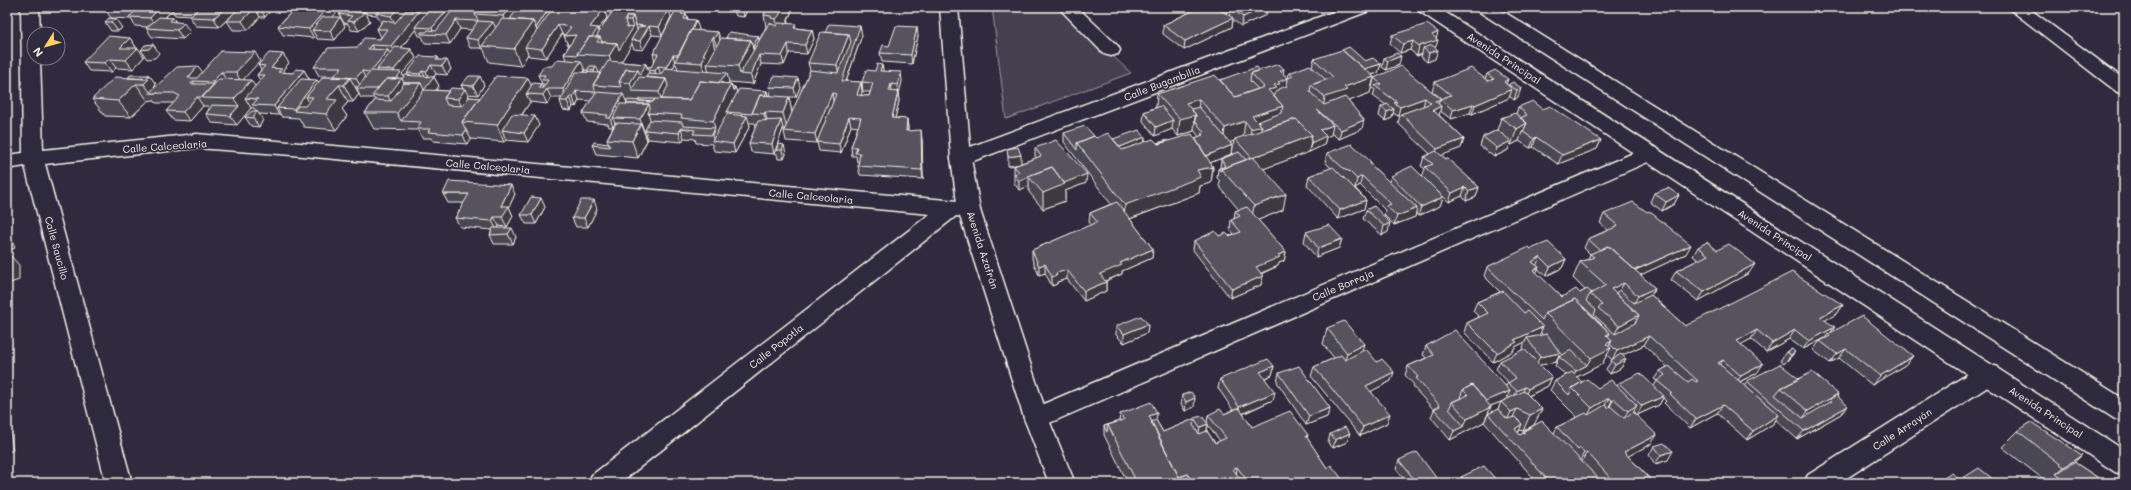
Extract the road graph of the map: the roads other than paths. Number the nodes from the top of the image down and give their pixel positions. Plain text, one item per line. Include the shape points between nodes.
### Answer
1 (30, 7) edge
2 (949, 7) edge
3 (1067, 7) edge
4 (1363, 7) edge
5 (1425, 7) edge
6 (1484, 7) edge
7 (2016, 7) edge
8 (1111, 50) dead end
9 (2124, 88) edge
10 (1650, 153) junction
11 (33, 158) junction
12 (961, 158) junction
13 (7, 162) edge
14 (960, 210) junction
15 (1988, 374) junction
16 (2124, 412) edge
17 (1036, 418) junction
18 (2124, 464) edge
19 (120, 483) edge
20 (601, 483) edge
21 (1062, 483) edge
22 (1817, 483) edge

1 - 11 street, Calle Saucillo
2 - 12 street, Avenida Azafrán
3 - 8 street
4 - 12 street, Calle Bugambilia
5 - 10 street, Avenida Principal
6 - 16 street
7 - 9 street
10 - 15 street, Avenida Principal
10 - 17 street, Calle Borraja
11 - 13 street, Calle Calceolaria
11 - 14 street, Calle Calceolaria via 198,141
11 - 19 street, Calle Saucillo
12 - 14 street, Avenida Azafrán
14 - 17 street, Avenida Azafrán
14 - 20 street, Calle Popotla
15 - 18 street, Avenida Principal
15 - 22 street, Calle Arrayán
17 - 21 street, Avenida Azafrán

